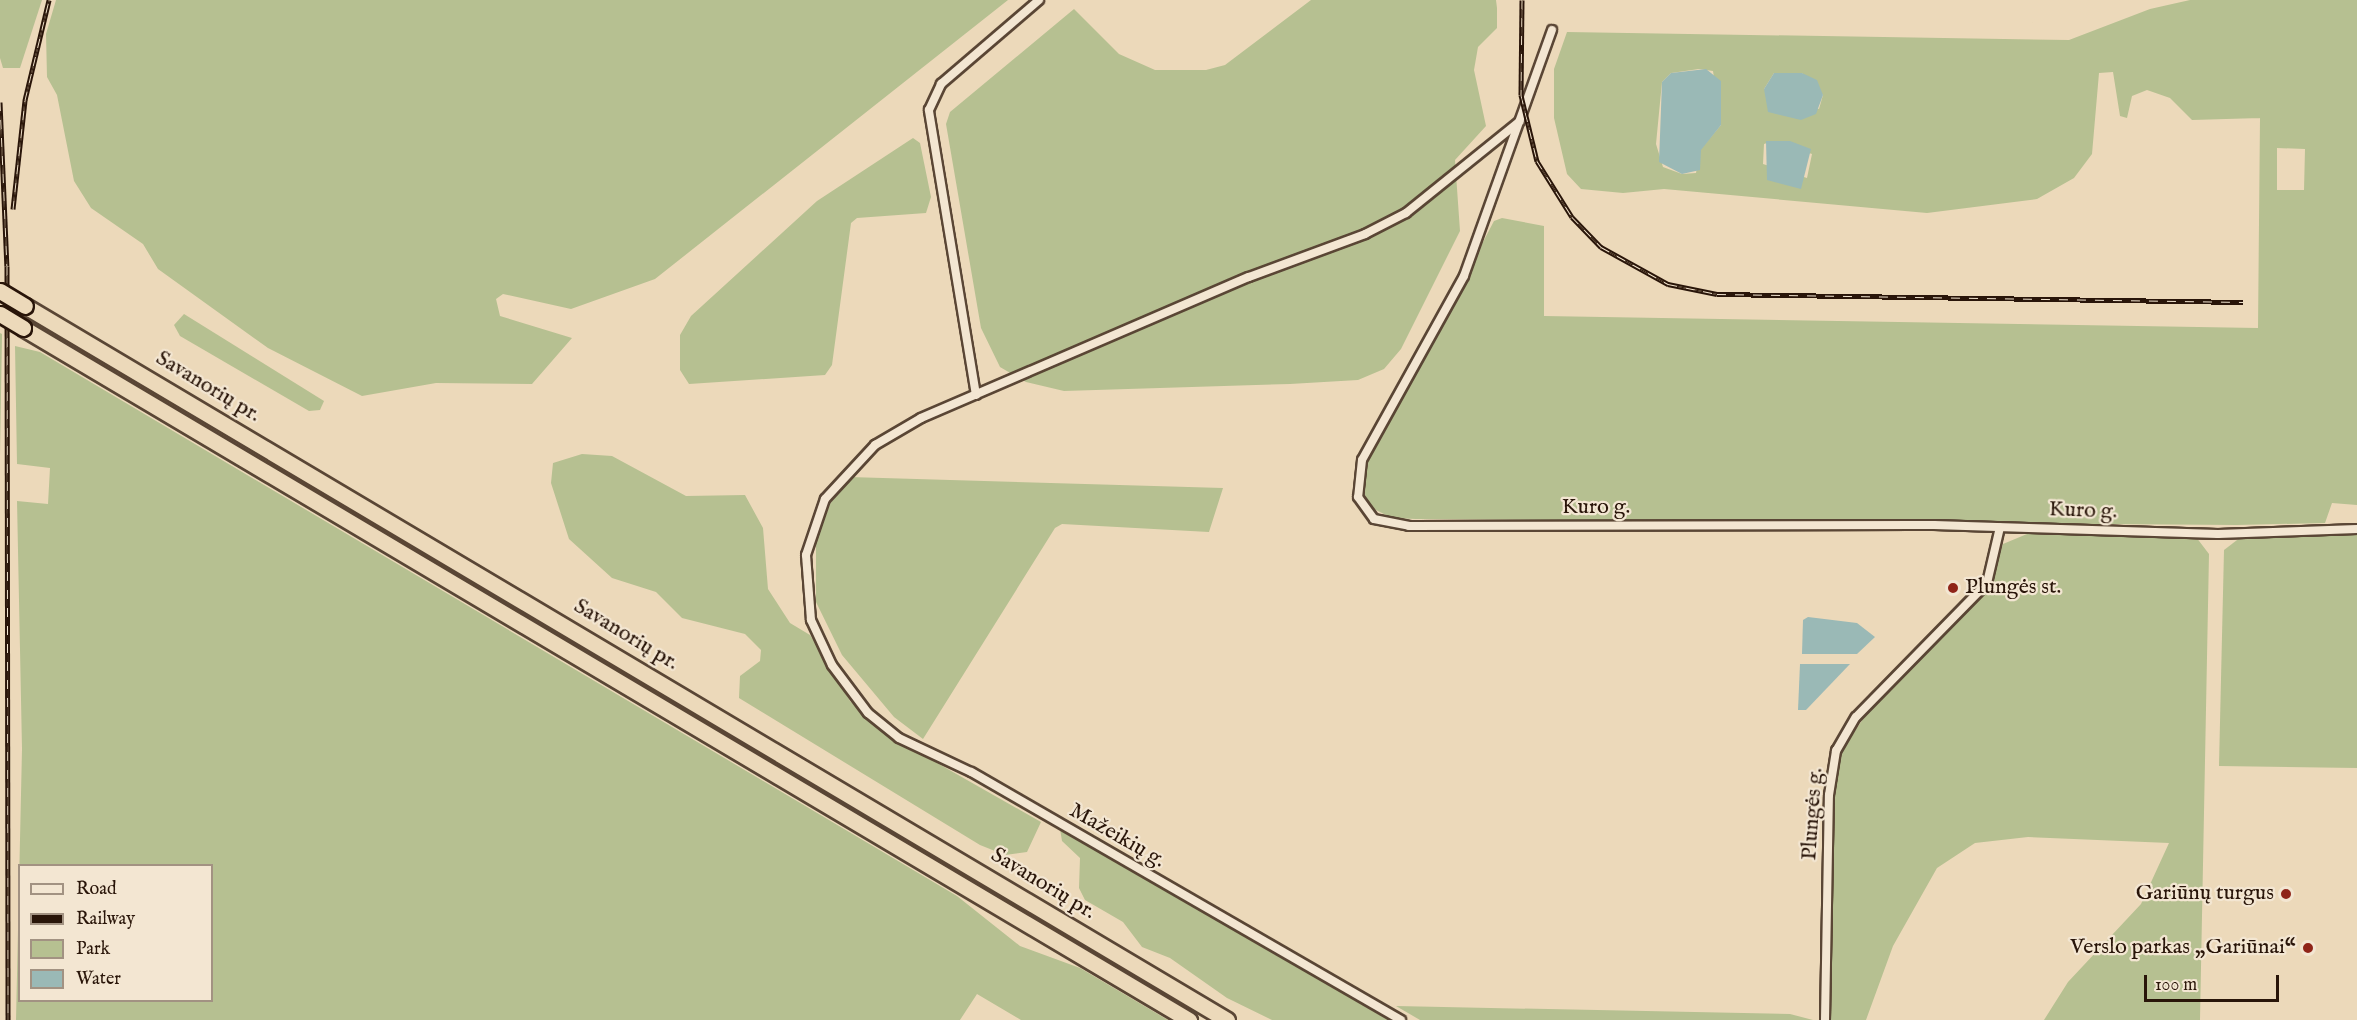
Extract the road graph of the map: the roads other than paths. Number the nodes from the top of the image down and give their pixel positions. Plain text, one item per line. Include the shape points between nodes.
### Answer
1 (1039, 0) edge
2 (1552, 30) dead end
3 (1520, 121) junction
4 (0, 291) edge
5 (0, 314) edge
6 (976, 395) junction
7 (2000, 527) junction
8 (2357, 530) edge
9 (1189, 1020) edge
10 (1227, 1020) edge
11 (1401, 1020) edge
12 (1825, 1020) edge

1 - 6 street via 941,84 929,110
2 - 3 street, Kuro g.
3 - 6 street, Mažeikių g. via 1406,213 1365,234
3 - 7 street, Kuro g. via 1464,276 1362,460 1358,497 1374,519 1409,526
4 - 10 highway, Savanorių pr., bridge
5 - 9 highway, Savanorių pr., bridge
6 - 11 street, Mažeikių g. via 875,445 825,499 804,579 811,620 832,665 868,713 899,738 971,772
7 - 8 street, Kuro g. via 2218,534
7 - 12 street, Plungės g. via 1987,583 1856,717 1836,751 1829,795

